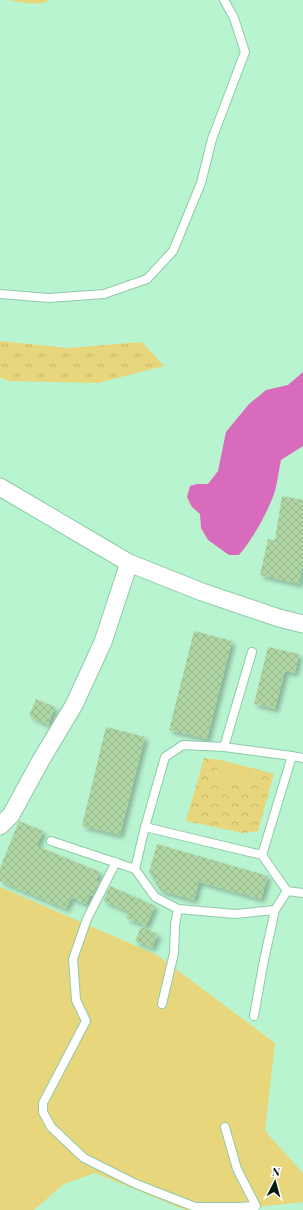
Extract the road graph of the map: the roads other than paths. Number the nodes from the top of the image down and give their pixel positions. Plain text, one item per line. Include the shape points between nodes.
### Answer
1 (224, 0) edge
2 (0, 294) edge
3 (0, 486) edge
4 (129, 563) junction
5 (303, 624) edge
6 (252, 652) dead end
7 (224, 747) junction
8 (292, 756) junction
9 (303, 758) edge
10 (0, 826) edge
11 (145, 827) junction
12 (51, 841) dead end
13 (262, 856) junction
14 (116, 862) junction
15 (135, 869) junction
16 (287, 890) junction
17 (303, 893) edge
18 (178, 909) junction
19 (275, 910) junction
20 (162, 1004) dead end
21 (254, 1016) dead end
22 (225, 1127) dead end

1 - 2 lane via 234,18 245,52 212,140 201,184 173,251 147,279 104,294 49,298
3 - 4 street
4 - 5 street via 202,592
4 - 10 street via 103,642 74,705 11,815
6 - 7 lane
7 - 8 lane
7 - 11 lane via 183,745 165,757
8 - 9 lane
8 - 13 lane
11 - 13 lane
11 - 15 lane
12 - 14 lane
13 - 16 lane
14 - 15 lane
14 - 22 lane via 87,919 73,960 76,1000 86,1021 43,1103 43,1112 51,1127 84,1158 136,1184 196,1206 256,1206 237,1169
15 - 18 lane via 155,897
16 - 17 lane
16 - 19 lane
18 - 19 lane via 235,914
18 - 20 lane via 174,954
19 - 21 lane

